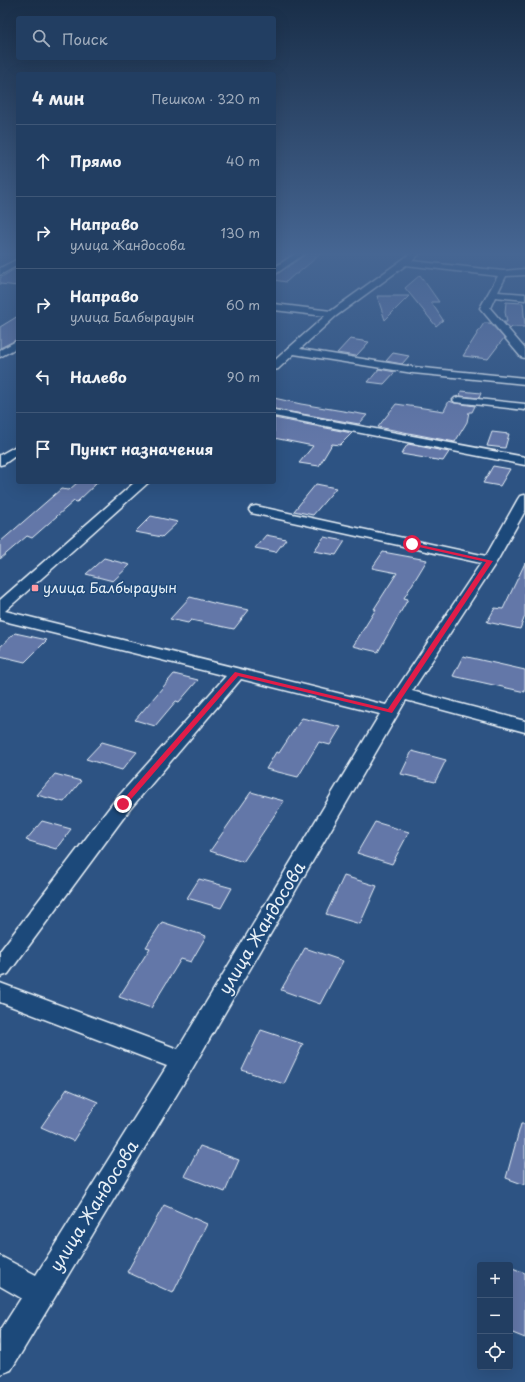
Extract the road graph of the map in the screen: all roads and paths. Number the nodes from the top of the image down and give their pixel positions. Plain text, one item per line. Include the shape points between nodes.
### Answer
1 (330, 316) edge
2 (492, 316) edge
3 (16, 344) edge
4 (292, 351) junction
5 (0, 354) edge
6 (525, 355) edge
7 (276, 365) edge
8 (525, 381) edge
9 (459, 400) dead end
10 (525, 407) edge
11 (276, 414) edge
12 (16, 450) edge
13 (0, 461) edge
14 (525, 461) edge
15 (141, 484) edge
16 (525, 499) edge
17 (256, 510) dead end
18 (490, 561) junction
19 (2, 607) edge
20 (237, 674) junction
21 (396, 703) junction
22 (525, 727) edge
23 (0, 968) edge
24 (0, 992) edge
25 (183, 1062) junction
26 (0, 1270) edge
27 (40, 1293) junction
28 (0, 1359) edge

1 - 4 street
2 - 6 street
3 - 5 street
4 - 7 street
4 - 8 street via 413,370
9 - 10 street
11 - 14 street
12 - 13 street
15 - 19 street
16 - 18 street, улица Жандосова
17 - 18 street
18 - 21 street, улица Жандосова
19 - 20 street
20 - 21 street
20 - 23 street via 123,804
21 - 22 street
21 - 25 street, улица Жандосова
24 - 25 street
25 - 27 street, улица Жандосова
26 - 27 street
27 - 28 street, улица Жандосова

